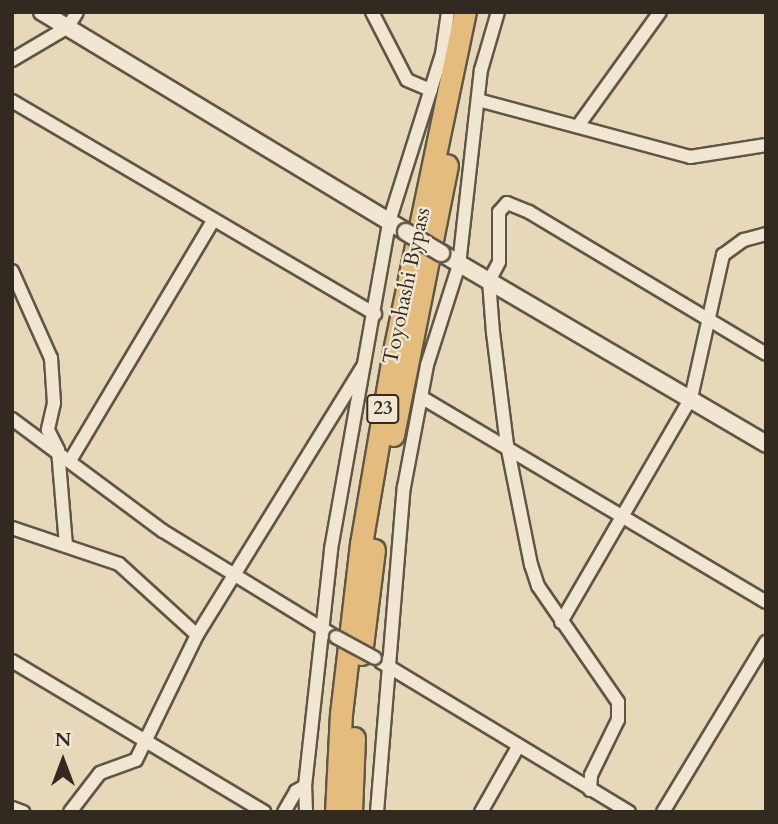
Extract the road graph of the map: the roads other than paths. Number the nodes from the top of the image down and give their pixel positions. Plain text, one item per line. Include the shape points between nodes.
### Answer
1 (42, 12) edge
2 (372, 12) edge
3 (448, 12) edge
4 (465, 12) edge
5 (480, 12) edge
6 (498, 12) edge
7 (660, 12) edge
8 (71, 17) edge
9 (12, 60) edge
10 (432, 90) junction
11 (478, 100) junction
12 (12, 101) edge
13 (578, 126) junction
14 (766, 145) edge
15 (212, 221) junction
16 (389, 222) junction
17 (766, 234) edge
18 (459, 265) junction
19 (12, 271) edge
20 (489, 281) junction
21 (374, 314) junction
22 (707, 320) junction
23 (766, 354) edge
24 (364, 365) junction
25 (421, 397) junction
26 (691, 398) junction
27 (12, 419) edge
28 (766, 444) edge
29 (507, 445) junction
30 (58, 450) junction
31 (71, 459) junction
32 (624, 517) junction
33 (12, 528) edge
34 (66, 545) junction
35 (233, 575) junction
36 (766, 602) edge
37 (561, 622) junction
38 (320, 626) junction
39 (197, 635) junction
40 (766, 642) edge
41 (12, 661) edge
42 (388, 665) junction
43 (148, 741) junction
44 (517, 747) junction
45 (305, 786) junction
46 (590, 790) junction
47 (12, 808) edge
48 (23, 812) edge
49 (70, 812) edge
50 (264, 812) edge
51 (284, 812) edge
52 (306, 812) edge
53 (336, 812) edge
54 (351, 812) edge
55 (377, 812) edge
56 (481, 812) edge
57 (629, 812) edge
58 (663, 812) edge

1 - 8 street
2 - 10 street via 407,80
3 - 10 street
4 - 53 highway, Toyohashi Bypass / 23 via 399,326 361,544 345,676
5 - 54 highway, Toyohashi Bypass / 23 via 408,356 374,549 359,680
6 - 11 street via 481,69
7 - 13 street
8 - 9 street
8 - 16 street
10 - 16 street
11 - 13 street
11 - 18 street
12 - 15 street
13 - 14 street via 690,157
15 - 21 street
15 - 31 street
16 - 18 street, bridge
16 - 21 street
17 - 22 street via 744,240 723,255
18 - 20 street
18 - 25 street via 445,297
19 - 30 street via 51,358 54,403 48,430
20 - 22 street via 499,262 499,212 507,203 514,204
20 - 26 street
20 - 29 street
21 - 24 street
22 - 23 street
22 - 26 street
24 - 35 street
24 - 38 street
25 - 29 street
25 - 42 street via 404,487
26 - 28 street
26 - 32 street
27 - 30 street
29 - 32 street
29 - 37 street via 535,576
30 - 31 street
30 - 34 street
31 - 35 street via 163,531
32 - 36 street
32 - 37 street
33 - 34 street
34 - 39 street via 119,564
35 - 38 street
35 - 39 street
37 - 46 street via 618,702 618,720 591,775
38 - 42 street, bridge
38 - 45 street
39 - 43 street
40 - 58 street
41 - 43 street
42 - 44 street
42 - 55 street
43 - 49 street via 132,763 94,779
43 - 50 street
44 - 46 street
44 - 56 street
45 - 51 street via 296,791
45 - 52 street
46 - 57 street
47 - 48 street

